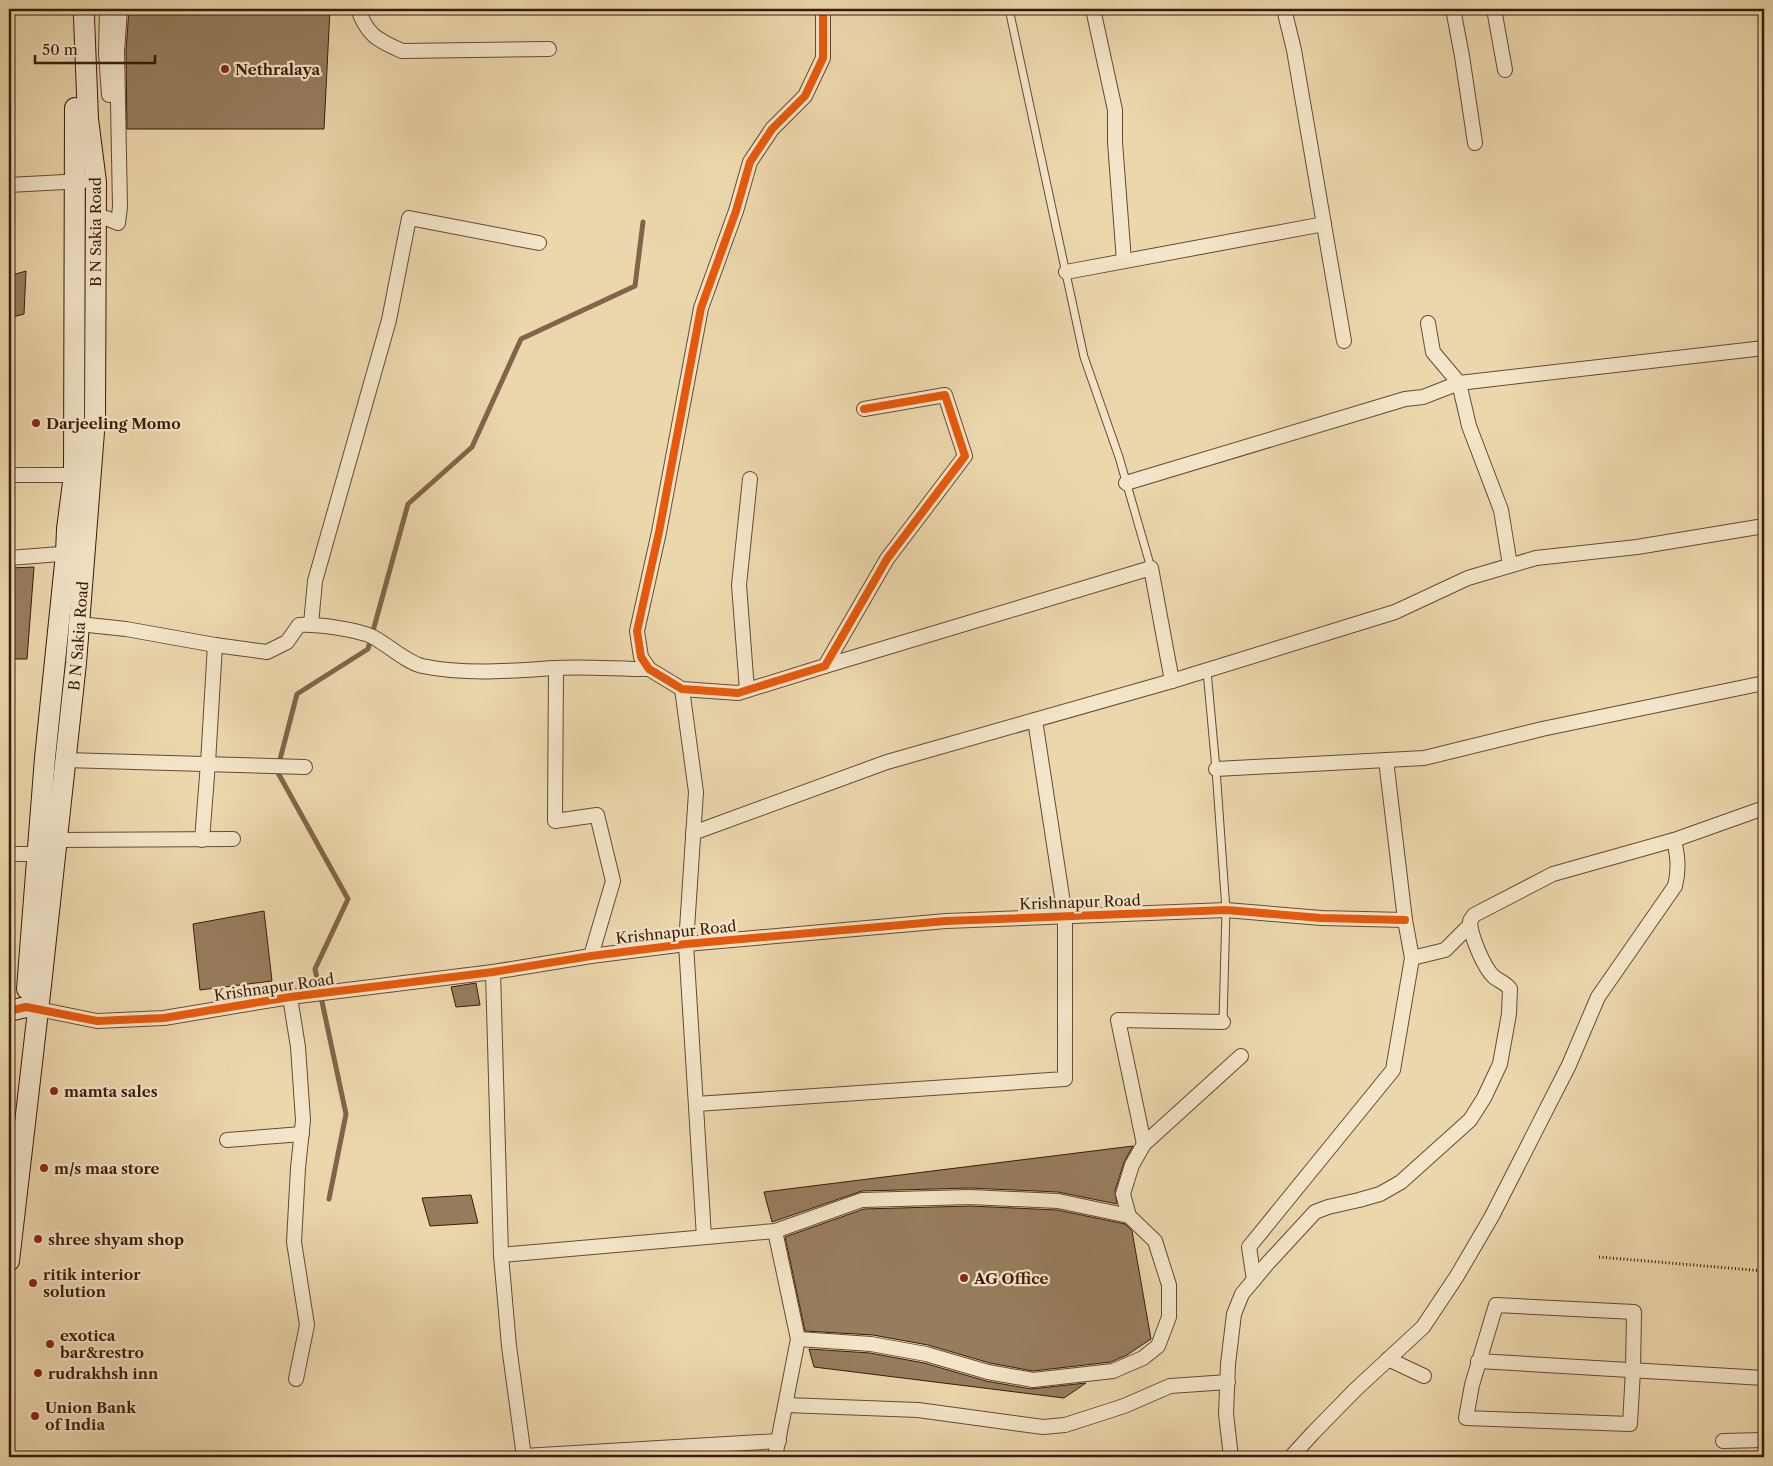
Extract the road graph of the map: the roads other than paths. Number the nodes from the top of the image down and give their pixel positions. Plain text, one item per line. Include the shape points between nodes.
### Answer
1 (107, 9) edge
2 (120, 9) edge
3 (358, 9) edge
4 (823, 9) edge
5 (1009, 9) edge
6 (1093, 9) edge
7 (1284, 9) edge
8 (1453, 9) edge
9 (1494, 9) edge
10 (78, 13) edge
11 (549, 49) dead end
12 (1505, 70) dead end
13 (1475, 144) dead end
14 (74, 180) junction
15 (96, 182) junction
16 (9, 185) edge
17 (95, 214) junction
18 (1324, 224) junction
19 (539, 243) dead end
20 (1124, 261) junction
21 (1066, 272) junction
22 (1428, 323) dead end
23 (1344, 341) dead end
24 (1764, 348) edge
25 (1460, 383) junction
26 (864, 409) dead end
27 (9, 475) edge
28 (74, 475) junction
29 (750, 479) dead end
30 (1126, 482) junction
31 (1764, 526) edge
32 (75, 553) junction
33 (9, 558) edge
34 (1510, 565) junction
35 (1151, 568) junction
36 (79, 624) junction
37 (311, 624) junction
38 (214, 645) junction
39 (825, 666) junction
40 (556, 668) junction
41 (649, 669) junction
42 (1207, 671) junction
43 (1172, 681) junction
44 (1764, 683) edge
45 (682, 689) junction
46 (747, 690) junction
47 (1035, 720) junction
48 (65, 760) junction
49 (1386, 760) junction
50 (207, 764) junction
51 (305, 767) dead end
52 (1216, 769) junction
53 (1764, 808) edge
54 (693, 833) junction
55 (233, 839) dead end
56 (202, 840) junction
57 (1674, 840) junction
58 (50, 850) junction
59 (9, 854) edge
60 (1226, 910) junction
61 (1065, 916) junction
62 (1405, 920) junction
63 (1470, 926) junction
64 (686, 944) junction
65 (591, 956) junction
66 (1412, 958) junction
67 (493, 972) junction
68 (290, 997) junction
69 (24, 1009) edge
70 (1223, 1022) joint
71 (1241, 1056) dead end
72 (696, 1104) junction
73 (302, 1134) junction
74 (227, 1140) dead end
75 (1144, 1144) junction
76 (9, 1175) edge
77 (1129, 1216) junction
78 (775, 1231) junction
79 (704, 1237) junction
80 (501, 1255) junction
81 (9, 1261) edge
82 (1254, 1280) junction
83 (798, 1339) junction
84 (1388, 1359) junction
85 (1478, 1361) junction
86 (1633, 1370) junction
87 (1424, 1376) dead end
88 (1764, 1378) edge
89 (296, 1379) dead end
90 (1228, 1382) junction
91 (786, 1405) junction
92 (1764, 1440) edge
93 (779, 1441) junction
94 (1723, 1441) dead end
95 (524, 1457) edge
96 (776, 1457) edge
97 (1231, 1457) edge
98 (1291, 1457) edge

1 - 17 street via 106,53 116,202
2 - 17 street via 117,51 118,223
3 - 11 street via 364,26 380,41 402,51
4 - 41 street via 823,58 805,96 772,129 750,162 701,308 637,631 640,657
5 - 21 lane
6 - 20 street via 1116,110 1115,142
7 - 18 street
8 - 13 street
9 - 12 street
10 - 14 main road, B N Sakia Road
10 - 15 main road, B N Sakia Road
14 - 15 street
14 - 16 street
14 - 28 main road, B N Sakia Road
15 - 17 main road, B N Sakia Road
17 - 32 main road, B N Sakia Road via 94,419
18 - 20 street
18 - 23 street
19 - 37 street via 409,218 389,320 315,581
20 - 21 street
21 - 30 lane via 1084,357
22 - 25 street via 1433,352
24 - 25 street
25 - 30 street via 1423,397 1405,399
25 - 34 street via 1469,426 1501,510
26 - 39 street via 945,395 965,456 887,558
27 - 28 street
28 - 32 main road, B N Sakia Road via 67,529
29 - 46 street via 739,585
30 - 35 lane
31 - 34 street via 1536,558
32 - 33 street
32 - 36 main road, B N Sakia Road
32 - 58 main road, B N Sakia Road via 45,758
34 - 42 street via 1468,578 1395,612
35 - 39 street
35 - 43 street
36 - 38 street
36 - 48 main road, B N Sakia Road
37 - 38 street via 299,626 287,642 266,652
37 - 40 street via 372,637 419,665 455,671 498,672
38 - 50 street
39 - 46 street
40 - 41 street
40 - 65 street via 555,821 597,815 613,881
41 - 45 street
42 - 43 street
42 - 52 lane
43 - 47 street
44 - 49 street via 1542,729 1424,758
45 - 46 street via 738,693
45 - 54 street via 696,792
47 - 54 street via 887,762
47 - 61 street
48 - 50 street
48 - 58 main road, B N Sakia Road
49 - 52 street
49 - 62 street
50 - 51 street
50 - 56 street
52 - 60 lane
53 - 57 street
54 - 64 street
55 - 56 street
56 - 58 street
57 - 63 street via 1554,874 1474,915
57 - 84 street via 1678,857 1675,886 1598,997 1569,1065 1492,1216 1457,1276 1422,1327
58 - 59 street
58 - 69 main road, B N Sakia Road
60 - 61 street, Krishnapur Road
60 - 62 street, Krishnapur Road via 1321,918
60 - 70 lane
61 - 64 street, Krishnapur Road via 946,921
61 - 72 street via 1065,1078
62 - 66 street
63 - 66 street via 1445,950
63 - 82 street via 1486,966 1493,976 1508,986 1511,998 1500,1064 1478,1109 1401,1182 1380,1194 1315,1212
64 - 65 street, Krishnapur Road
64 - 72 street
65 - 67 street, Krishnapur Road
66 - 82 street via 1393,1070 1249,1247
67 - 68 street, Krishnapur Road
67 - 80 street
68 - 69 street, Krishnapur Road via 164,1018 97,1021
68 - 73 street via 298,1047 304,1120
69 - 76 main road, B N Sakia Road
69 - 81 main road, B N Sakia Road
70 - 75 street via 1118,1020
71 - 75 street
72 - 79 street
73 - 74 street
73 - 89 street via 294,1242 307,1325
75 - 77 street via 1132,1165 1123,1194
77 - 78 street via 1058,1201 970,1197 862,1200
77 - 83 street via 1155,1241 1169,1285 1169,1317 1158,1346 1143,1358 1113,1370 1033,1380 871,1344
78 - 79 street
78 - 83 street
79 - 80 street
80 - 95 street
82 - 90 street via 1242,1294 1234,1314
83 - 91 street
84 - 87 street
84 - 98 street
85 - 86 street
85 - 86 street via 1496,1305 1634,1312
85 - 86 street via 1466,1418 1630,1424
86 - 88 street
90 - 91 street via 1170,1386 1082,1420 1042,1427 918,1410
90 - 97 street via 1226,1414
91 - 93 street
92 - 94 street
93 - 95 street
93 - 96 street

